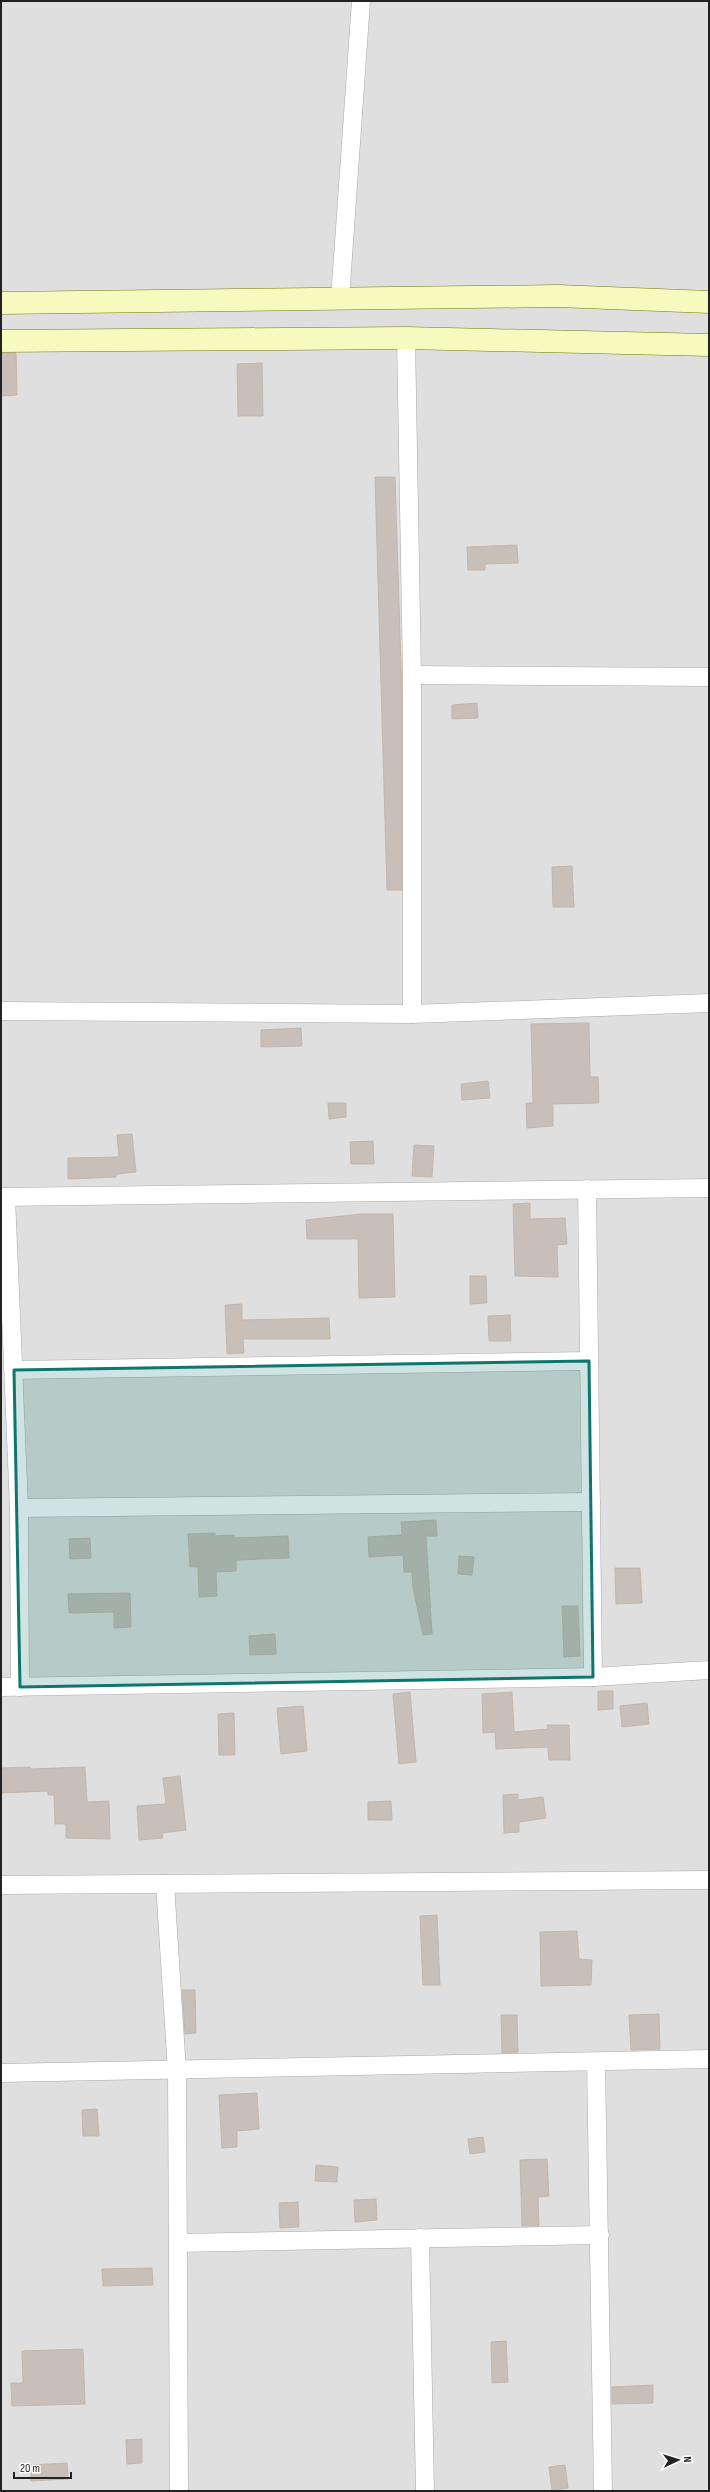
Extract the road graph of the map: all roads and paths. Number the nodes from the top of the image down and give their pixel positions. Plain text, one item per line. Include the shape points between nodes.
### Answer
1 (361, 1) edge
2 (340, 299) junction
3 (709, 302) edge
4 (1, 303) edge
5 (406, 338) junction
6 (1, 341) edge
7 (709, 345) edge
8 (412, 674) junction
9 (709, 677) edge
10 (709, 1003) edge
11 (1, 1011) edge
12 (412, 1014) junction
13 (709, 1188) edge
14 (587, 1189) junction
15 (4, 1197) edge
16 (589, 1361) junction
17 (14, 1370) junction
18 (591, 1502) junction
19 (19, 1508) junction
20 (709, 1670) edge
21 (592, 1677) junction
22 (1, 1687) edge
23 (20, 1687) junction
24 (709, 1880) edge
25 (165, 1884) junction
26 (1, 1885) edge
27 (709, 2059) edge
28 (596, 2062) junction
29 (177, 2071) junction
30 (1, 2073) edge
31 (600, 2235) junction
32 (420, 2238) junction
33 (178, 2243) junction
34 (179, 2491) edge
35 (425, 2491) edge
36 (602, 2491) edge

1 - 2 street
2 - 3 main road via 558,296
2 - 4 main road
5 - 6 main road
5 - 7 main road
5 - 8 street
8 - 9 street
8 - 12 street
10 - 12 street
11 - 12 street
13 - 14 street
14 - 15 street
14 - 16 street
15 - 17 street
16 - 17 street
16 - 18 street
17 - 19 street
18 - 19 street
18 - 21 street
19 - 23 street
20 - 21 street
21 - 23 street
22 - 23 street
24 - 25 street
25 - 26 street
25 - 29 street
27 - 28 street
28 - 29 street
28 - 31 street
29 - 30 street
29 - 33 street
31 - 32 street
31 - 36 street
32 - 33 street
32 - 35 street
33 - 34 street

